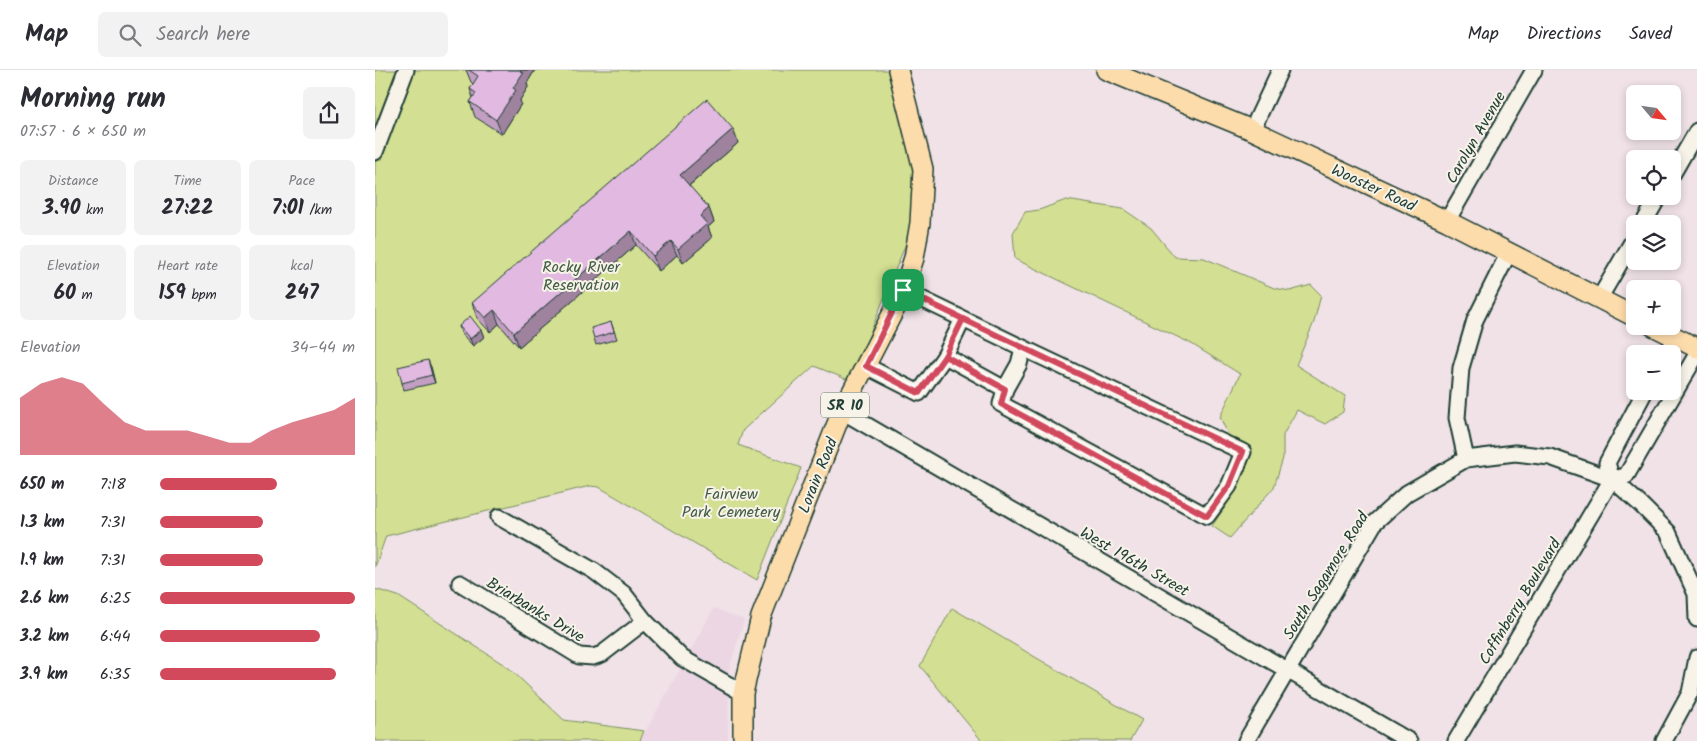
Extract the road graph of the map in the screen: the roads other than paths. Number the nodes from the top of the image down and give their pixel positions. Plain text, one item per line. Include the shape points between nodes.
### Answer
1 (406, 70) edge
2 (898, 70) edge
3 (1106, 70) edge
4 (1280, 70) edge
5 (1534, 70) edge
6 (1252, 130) junction
7 (1697, 131) edge
8 (375, 152) edge
9 (1681, 159) edge
10 (1447, 221) junction
11 (1509, 252) junction
12 (1626, 252) edge
13 (903, 290) junction
14 (1599, 299) junction
15 (1626, 312) edge
16 (963, 319) junction
17 (1661, 335) edge
18 (1670, 345) edge
19 (1681, 347) edge
20 (1023, 348) junction
21 (1697, 348) edge
22 (1697, 354) edge
23 (945, 356) junction
24 (866, 366) junction
25 (1005, 389) junction
26 (1640, 400) edge
27 (842, 411) junction
28 (1466, 459) junction
29 (1612, 479) junction
30 (499, 517) dead end
31 (460, 583) dead end
32 (1696, 594) edge
33 (1697, 620) edge
34 (645, 622) junction
35 (1697, 658) edge
36 (1288, 670) junction
37 (743, 693) junction
38 (743, 741) edge
39 (1246, 741) edge
40 (1409, 741) edge
41 (1456, 741) edge
42 (1664, 741) edge

1 - 8 street
2 - 13 main road, Lorain Road / SR 10 via 923,169 920,223 914,258
3 - 6 main road, Wooster Road
4 - 6 street
5 - 10 street, Carolyn Avenue
6 - 10 main road, Wooster Road
7 - 9 street
10 - 11 main road, Wooster Road
11 - 14 main road, Wooster Road
11 - 28 street via 1475,320 1461,368 1457,418
12 - 14 street
13 - 16 street
13 - 24 main road, Lorain Road / SR 10
14 - 15 main road, Wooster Road
16 - 20 street
16 - 23 street
17 - 18 main road
19 - 21 main road
20 - 25 street via 1019,364
20 - 25 street via 1243,452 1229,486 1207,516 1001,404
22 - 29 street, Coffinberry Boulevard via 1626,476
23 - 24 street via 919,393
23 - 25 street
24 - 27 main road, Lorain Road / SR 10
26 - 29 street via 1607,463
27 - 36 street, West 196th Street
27 - 37 main road, Lorain Road / SR 10 via 761,617
28 - 29 street, South Sagamore Road via 1515,453 1550,457
28 - 36 street, South Sagamore Road via 1407,493 1375,522
29 - 32 street via 1668,532
29 - 41 street, Coffinberry Boulevard
30 - 34 street via 594,572 624,594
31 - 34 street, Briarbanks Drive via 579,656 602,654
32 - 33 street
34 - 37 street via 682,658
35 - 42 street via 1690,693
36 - 39 street, South Sagamore Road
36 - 40 street, West 196th Street
37 - 38 main road, Lorain Road / SR 10

